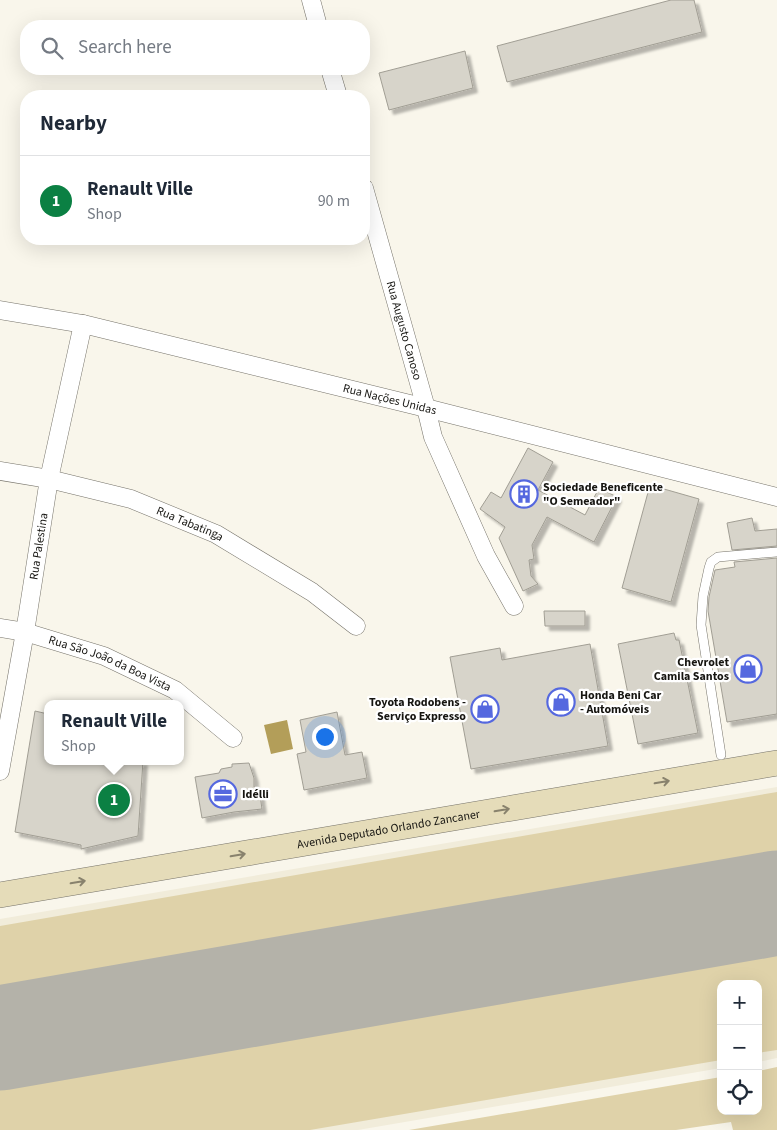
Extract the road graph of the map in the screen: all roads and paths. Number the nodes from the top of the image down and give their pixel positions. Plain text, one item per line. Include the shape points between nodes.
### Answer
1 (310, 0) edge
2 (316, 20) edge
3 (332, 75) edge
4 (336, 90) edge
5 (370, 209) edge
6 (0, 310) edge
7 (83, 324) junction
8 (426, 408) junction
9 (0, 471) edge
10 (48, 479) junction
11 (777, 497) edge
12 (777, 552) edge
13 (514, 606) dead end
14 (356, 626) dead end
15 (0, 628) edge
16 (25, 632) junction
17 (233, 738) dead end
18 (777, 745) edge
19 (721, 755) junction
20 (777, 763) edge
21 (0, 771) edge
22 (0, 878) edge
23 (28, 882) junction
24 (0, 895) edge

1 - 2 street
3 - 4 street
5 - 8 street, Rua Augusto Canoso
6 - 7 street, Rua Nações Unidas
7 - 8 street, Rua Nações Unidas
7 - 10 street, Rua Palestina
8 - 11 street, Rua Nações Unidas
8 - 13 street, Rua Augusto Canoso via 433,438 486,556
9 - 10 street, Rua Tabatinga
10 - 14 street, Rua Tabatinga via 131,500 216,534 312,592
10 - 16 street, Rua Palestina
12 - 19 lane via 718,556 710,564 701,625
15 - 16 street, Rua São João da Boa Vista
16 - 17 street, Rua São João da Boa Vista via 104,656 175,690
16 - 21 street, Rua Palestina
18 - 19 main road, Avenida Deputado Orlando Zancaner
19 - 23 main road, Avenida Deputado Orlando Zancaner
23 -> 20 main road, Avenida Deputado Orlando Zancaner
22 - 23 main road, Avenida Deputado Orlando Zancaner
23 - 24 main road, Avenida Deputado Orlando Zancaner

